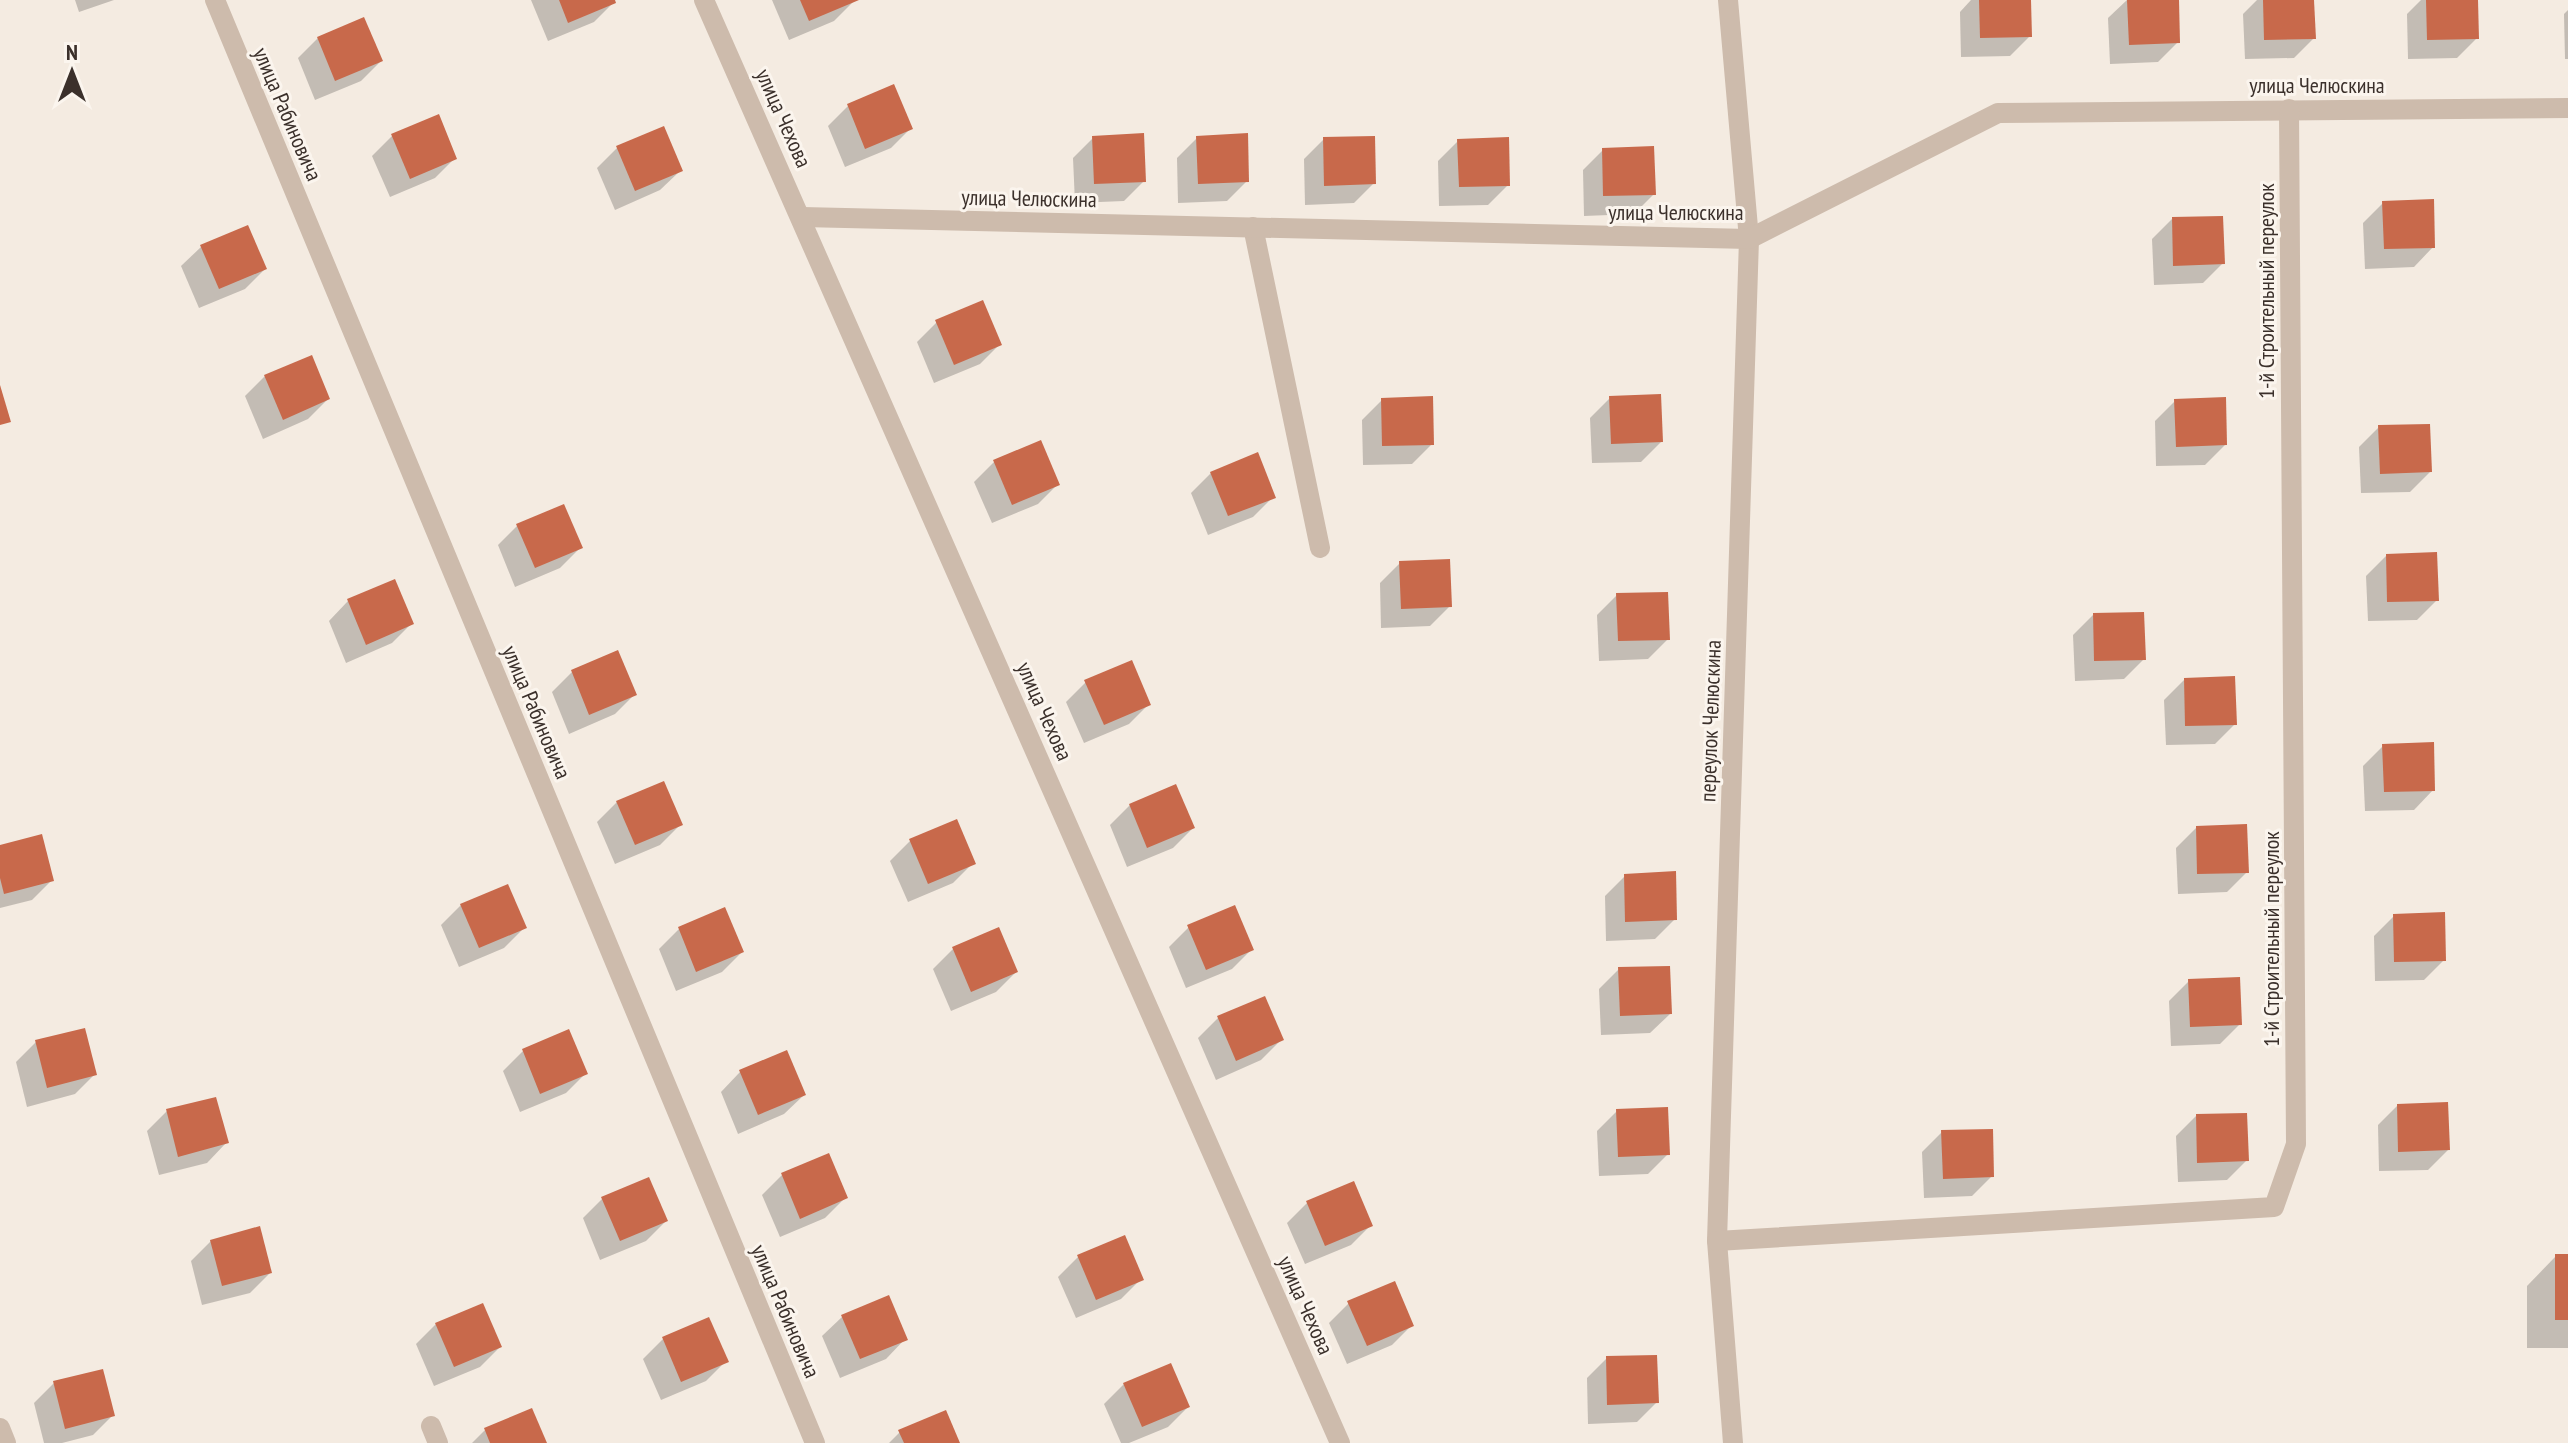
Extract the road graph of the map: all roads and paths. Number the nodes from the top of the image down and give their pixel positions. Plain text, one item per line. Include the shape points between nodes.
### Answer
1 (215, 0) edge
2 (704, 0) edge
3 (1728, 0) edge
4 (2568, 108) edge
5 (2289, 109) junction
6 (802, 217) junction
7 (1253, 227) junction
8 (1749, 239) junction
9 (1320, 548) dead end
10 (1717, 1241) junction
11 (0, 1428) edge
12 (6, 1443) edge
13 (815, 1443) edge
14 (1340, 1443) edge
15 (1733, 1443) edge

1 - 13 street, улица Рабиновича
2 - 6 street, улица Чехова
3 - 8 street, переулок Челюскина
4 - 5 street, улица Челюскина
5 - 8 street, улица Челюскина via 1998,113
5 - 10 street, 1-й Строительный переулок via 2296,1144 2274,1207
6 - 7 street, улица Челюскина
6 - 14 street, улица Чехова
7 - 8 street, улица Челюскина
7 - 9 street
8 - 10 street, переулок Челюскина
10 - 15 street, переулок Челюскина
11 - 12 street

